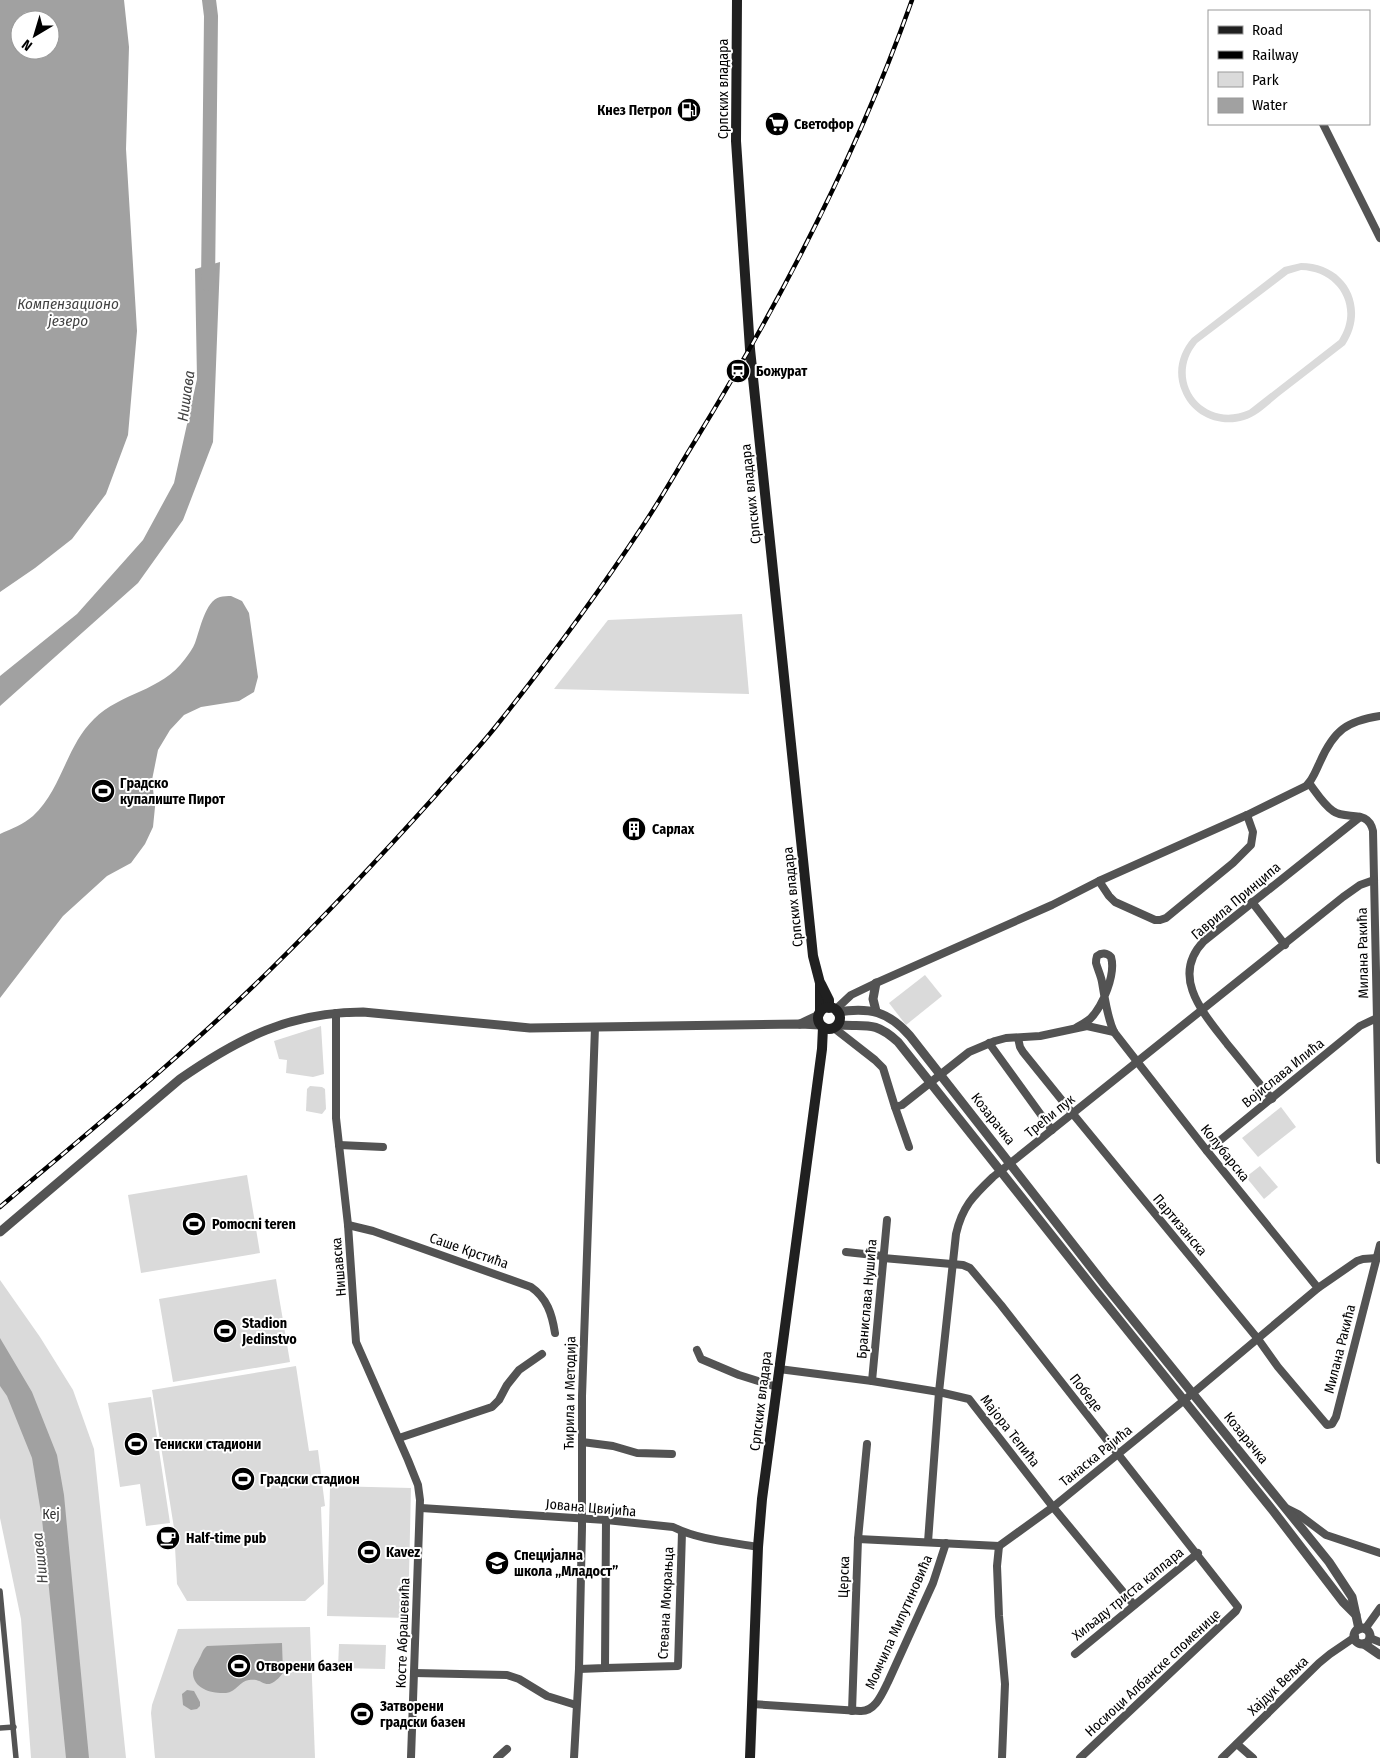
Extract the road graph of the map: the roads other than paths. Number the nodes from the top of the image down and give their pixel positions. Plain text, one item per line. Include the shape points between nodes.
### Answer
1 (737, 0) edge
2 (1324, 125) edge
3 (1380, 238) edge
4 (1380, 716) edge
5 (1309, 783) junction
6 (1247, 815) junction
7 (1360, 817) junction
8 (1374, 880) junction
9 (1099, 881) junction
10 (1252, 902) junction
11 (1285, 945) junction
12 (876, 983) junction
13 (1105, 997) junction
14 (1202, 1011) junction
15 (876, 1012) junction
16 (336, 1013) junction
17 (1377, 1018) junction
18 (828, 1019) junction
19 (1077, 1027) junction
20 (595, 1028) junction
21 (1114, 1032) junction
22 (1018, 1038) junction
23 (989, 1043) junction
24 (1137, 1062) junction
25 (940, 1074) junction
26 (930, 1084) junction
27 (1272, 1099) junction
28 (895, 1107) junction
29 (1072, 1114) junction
30 (1052, 1130) junction
31 (339, 1145) junction
32 (382, 1147) dead end
33 (909, 1147) dead end
34 (1207, 1150) junction
35 (1380, 1160) edge
36 (1010, 1164) junction
37 (1000, 1172) junction
38 (887, 1220) dead end
39 (348, 1225) junction
40 (0, 1232) edge
41 (1380, 1244) edge
42 (846, 1252) dead end
43 (883, 1257) junction
44 (1377, 1258) junction
45 (953, 1265) junction
46 (1104, 1284) junction
47 (1318, 1288) junction
48 (1094, 1290) junction
49 (555, 1333) dead end
50 (1258, 1339) junction
51 (697, 1350) dead end
52 (542, 1354) dead end
53 (779, 1369) junction
54 (872, 1381) junction
55 (776, 1387) junction
56 (939, 1392) junction
57 (1193, 1393) junction
58 (1184, 1400) junction
59 (1327, 1425) joint
60 (399, 1438) junction
61 (582, 1442) junction
62 (866, 1444) dead end
63 (672, 1454) dead end
64 (1118, 1454) junction
65 (1053, 1506) junction
66 (420, 1508) junction
67 (1284, 1508) junction
68 (582, 1519) junction
69 (606, 1520) junction
70 (682, 1532) junction
71 (858, 1539) junction
72 (928, 1542) junction
73 (946, 1543) junction
74 (999, 1546) junction
75 (758, 1547) junction
76 (1198, 1553) junction
77 (1380, 1553) edge
78 (0, 1591) edge
79 (1236, 1604) joint
80 (1134, 1605) junction
81 (1380, 1608) edge
82 (1357, 1616) junction
83 (2, 1632) edge
84 (1360, 1632) junction
85 (1367, 1641) junction
86 (1380, 1642) edge
87 (1075, 1654) dead end
88 (1380, 1655) edge
89 (605, 1668) junction
90 (579, 1669) junction
91 (414, 1673) junction
92 (752, 1704) junction
93 (576, 1705) junction
94 (852, 1711) junction
95 (14, 1727) junction
96 (0, 1728) edge
97 (1236, 1744) junction
98 (507, 1749) dead end
99 (16, 1758) edge
100 (411, 1758) edge
101 (497, 1758) edge
102 (574, 1758) edge
103 (750, 1758) edge
104 (1002, 1758) edge
105 (1080, 1758) edge
106 (1222, 1758) edge
107 (1253, 1758) edge

1 - 18 main road, Српских владара via 736,141 750,350 813,956 820,983 829,1000
2 - 3 street
4 - 5 street via 1345,726 1333,739
5 - 6 street
5 - 7 street via 1334,813
6 - 9 street
6 - 9 street via 1253,832 1251,845 1160,920 1147,918 1115,902
7 - 8 street, Милана Ракића via 1372,824
7 - 10 street, Гаврила Принципа
8 - 11 street, Трећи пук via 1352,890
8 - 17 street, Милана Ракића
9 - 12 street
10 - 11 street
10 - 14 street, Гаврила Принципа via 1204,941 1192,957 1190,984
11 - 14 street, Трећи пук
12 - 15 street via 872,999
12 - 18 street via 852,995
13 - 13 street, Колубарска via 1112,960 1110,955 1102,953 1096,962
13 - 19 street, Колубарска via 1089,1020
13 - 21 street, Колубарска
14 - 24 street, Трећи пук
14 - 27 street, Гаврила Принципа
15 - 18 street, Козарачка via 855,1010
15 - 25 street, Козарачка via 888,1016 902,1027
16 - 20 street via 363,1012 530,1028
16 - 31 street, Нишавска
16 - 40 street via 303,1018 251,1035 208,1060 168,1089
17 - 27 street, Војислава Илића via 1360,1026
17 - 35 street, Милана Ракића
18 - 20 street via 800,1024
18 - 26 street, Козарачка via 883,1030 898,1042
18 - 28 street via 884,1068
18 - 53 main road, Српских владара
19 - 21 street, Колубарска
19 - 22 street, Колубарска
20 - 61 street, Ћирила и Методија
21 - 24 street, Колубарска
22 - 23 street, Колубарска
22 - 29 street, Партизанска via 1023,1052
23 - 25 street, Колубарска via 968,1052
23 - 30 street
24 - 29 street, Трећи пук
24 - 34 street, Колубарска
25 - 26 street, Колубарска
25 - 36 street, Козарачка
26 - 28 street
26 - 37 street, Козарачка
27 - 34 street, Војислава Илића
28 - 33 street
29 - 30 street, Трећи пук
29 - 50 street, Партизанска
30 - 36 street, Трећи пук
31 - 32 street
31 - 39 street, Нишавска
34 - 47 street, Колубарска
36 - 37 street, Трећи пук
36 - 46 street, Козарачка
37 - 45 street, Трећи пук via 974,1194 963,1210 956,1234
37 - 48 street, Козарачка
38 - 43 street, Бранислава Нушића
39 - 49 street, Саше Крстића via 531,1287 546,1302
39 - 60 street, Нишавска via 358,1348
41 - 44 street, Милана Ракића
42 - 43 street, Победе
43 - 45 street, Победе
43 - 54 street, Бранислава Нушића
44 - 47 street, Танаска Рајића via 1357,1261
44 - 59 street, Милана Ракића via 1336,1417 1332,1424
45 - 56 street, Трећи пук
45 - 64 street, Победе via 970,1268
46 - 48 street
46 - 57 street, Козарачка
47 - 50 street, Танаска Рајића
48 - 58 street, Козарачка
50 - 57 street, Танаска Рајића
50 - 59 street, Партизанска
51 - 55 street via 701,1359
52 - 60 street via 519,1370 492,1407
53 - 54 street, Мајора Тепића
53 - 55 main road, Српских владара
54 - 56 street, Мајора Тепића
55 - 75 main road, Српских владара
56 - 65 street, Мајора Тепића via 972,1402
56 - 72 street, Трећи пук
57 - 58 street, Танаска Рајића
57 - 67 street, Козарачка
58 - 64 street, Танаска Рајића
58 - 82 street, Козарачка
60 - 66 street, Нишавска via 418,1485
61 - 63 street via 637,1453
61 - 68 street, Ћирила и Методија
62 - 71 street, Церска
64 - 65 street, Танаска Рајића
64 - 76 street, Победе
65 - 74 street, Танаска Рајића
65 - 80 street, Мајора Тепића
66 - 68 street, Јована Цвијића
66 - 91 street, Косте Абрашевића
67 - 77 street via 1298,1514 1326,1535
67 - 82 street, Козарачка via 1329,1562 1352,1597
68 - 69 street, Јована Цвијића
68 - 90 street, Ћирила и Методија
69 - 70 street, Јована Цвијића via 673,1527
69 - 89 street
70 - 75 street, Јована Цвијића
70 - 89 street, Стевана Мокрањца via 678,1666
71 - 72 street
71 - 94 street, Церска
72 - 73 street
73 - 74 street
73 - 94 street, Момчила Милутиновића via 933,1583 881,1695 869,1710
74 - 104 street via 999,1616 1005,1684
75 - 92 main road, Српских владара
76 - 79 street, Победе
76 - 80 street, Хиљаду триста каплара
78 - 83 street
79 - 105 street, Носиоци Албанске споменице via 1236,1611
80 - 87 street, Хиљаду триста каплара
81 - 84 street
82 - 84 street, Козарачка
83 - 95 street
84 - 85 street via 1370,1633
84 - 85 street via 1357,1641
84 - 97 street, Хајдук Вељка via 1320,1663
85 - 86 street
85 - 88 street
89 - 90 street
90 - 93 street, Ћирила и Методија
91 - 93 street via 507,1675 547,1696
91 - 100 street, Косте Абрашевића
92 - 94 street, Момчила Милутиновића
92 - 103 main road, Српских владара
93 - 102 street, Ћирила и Методија
95 - 96 street
95 - 99 street
97 - 106 street, Хајдук Вељка
97 - 107 street
98 - 101 street

